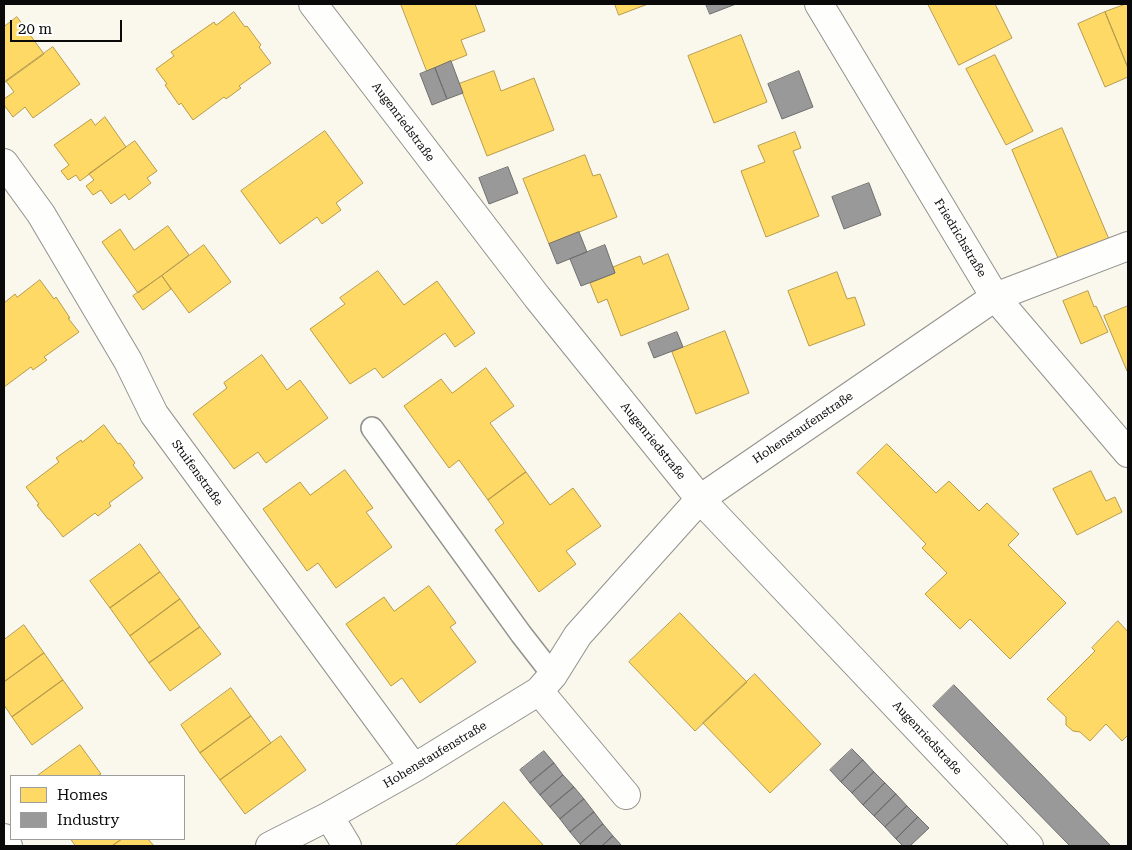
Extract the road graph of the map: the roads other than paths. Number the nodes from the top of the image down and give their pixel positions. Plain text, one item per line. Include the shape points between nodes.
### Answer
1 (313, 4) edge
2 (819, 4) edge
3 (4, 163) edge
4 (1128, 246) edge
5 (995, 297) junction
6 (372, 428) dead end
7 (1128, 453) edge
8 (700, 498) junction
9 (546, 683) junction
10 (414, 768) junction
11 (626, 795) dead end
12 (329, 816) junction
13 (4, 838) edge
14 (8, 846) edge
15 (270, 846) edge
16 (347, 846) edge
17 (1029, 846) edge

1 - 8 street, Augenriedstraße via 537,297
2 - 5 street, Friedrichstraße
3 - 10 street, Stuifenstraße via 41,214 128,361 154,414
4 - 5 street, Hohenstaufenstraße
5 - 7 street, Friedrichstraße
5 - 8 street, Hohenstaufenstraße
6 - 9 lane via 521,634
8 - 9 street, Hohenstaufenstraße via 578,635
8 - 17 street, Augenriedstraße
9 - 10 street, Hohenstaufenstraße
9 - 11 street
10 - 12 street, Hohenstaufenstraße
12 - 15 street, Hohenstaufenstraße
12 - 16 street
13 - 14 street

